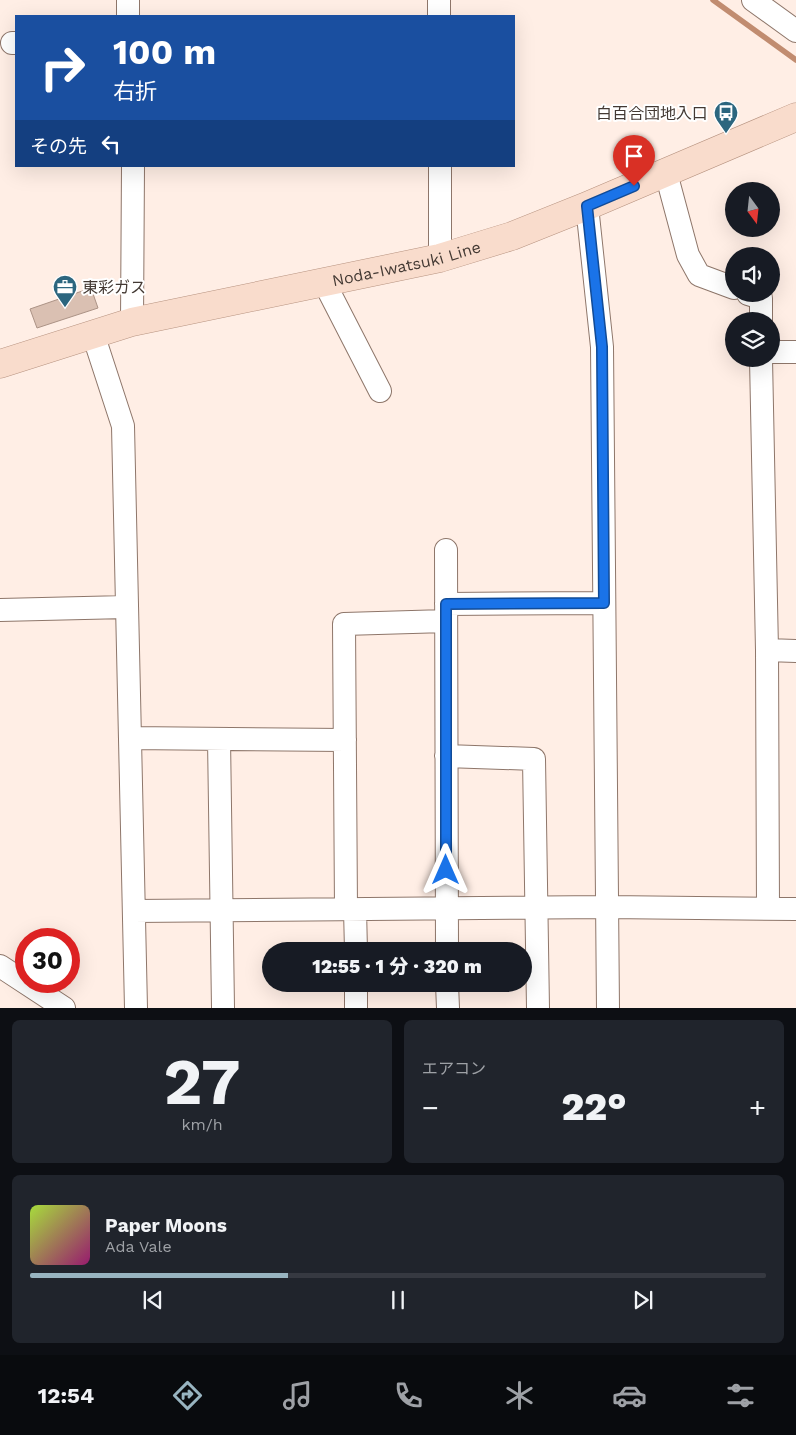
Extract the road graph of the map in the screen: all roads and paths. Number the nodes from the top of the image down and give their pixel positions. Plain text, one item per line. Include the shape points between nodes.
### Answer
1 (128, 0) edge
2 (439, 0) edge
3 (753, 0) edge
4 (128, 15) edge
5 (439, 15) edge
6 (796, 31) edge
7 (796, 117) edge
8 (133, 167) edge
9 (440, 167) edge
10 (666, 173) junction
11 (587, 206) junction
12 (440, 258) junction
13 (324, 282) junction
14 (725, 285) edge
15 (132, 322) junction
16 (93, 334) junction
17 (780, 352) edge
18 (796, 352) edge
19 (0, 364) edge
20 (762, 367) edge
21 (380, 391) dead end
22 (446, 550) dead end
23 (604, 603) junction
24 (126, 607) junction
25 (0, 610) edge
26 (446, 613) junction
27 (767, 650) junction
28 (796, 651) edge
29 (130, 738) junction
30 (219, 739) junction
31 (345, 740) junction
32 (446, 756) junction
33 (608, 907) junction
34 (446, 908) junction
35 (537, 908) junction
36 (350, 909) junction
37 (768, 909) junction
38 (796, 909) edge
39 (222, 910) junction
40 (134, 911) junction
41 (355, 942) edge
42 (447, 942) edge
43 (0, 966) edge
44 (356, 992) edge
45 (447, 992) edge
46 (64, 1008) edge
47 (136, 1008) edge
48 (223, 1008) edge
49 (356, 1008) edge
50 (448, 1008) edge
51 (538, 1008) edge
52 (608, 1008) edge

1 - 4 street
2 - 5 street
3 - 6 street
7 - 10 main road, Noda-Iwatsuki Line
8 - 15 street
9 - 12 street
10 - 11 main road, Noda-Iwatsuki Line
10 - 14 street via 688,255 699,275
11 - 12 main road, Noda-Iwatsuki Line via 512,236
11 - 23 street via 602,347
12 - 13 main road, Noda-Iwatsuki Line
13 - 15 main road, Noda-Iwatsuki Line
13 - 21 street
15 - 16 main road, Noda-Iwatsuki Line
16 - 19 main road, Noda-Iwatsuki Line
16 - 24 street via 123,426
17 - 18 street
20 - 27 street
22 - 26 street
23 - 26 street
23 - 33 street
24 - 25 street
24 - 29 street
26 - 31 street via 344,624
26 - 32 street
27 - 28 street
27 - 37 street
29 - 30 street
29 - 40 street
30 - 31 street
30 - 39 street
31 - 36 street
32 - 34 street
32 - 35 street via 534,759
33 - 35 street
33 - 37 street
33 - 52 street
34 - 35 street
34 - 36 street
34 - 42 street
35 - 51 street
36 - 39 street
36 - 41 street
37 - 38 street
39 - 40 street
39 - 48 street
40 - 47 street
43 - 46 street
44 - 49 street
45 - 50 street

